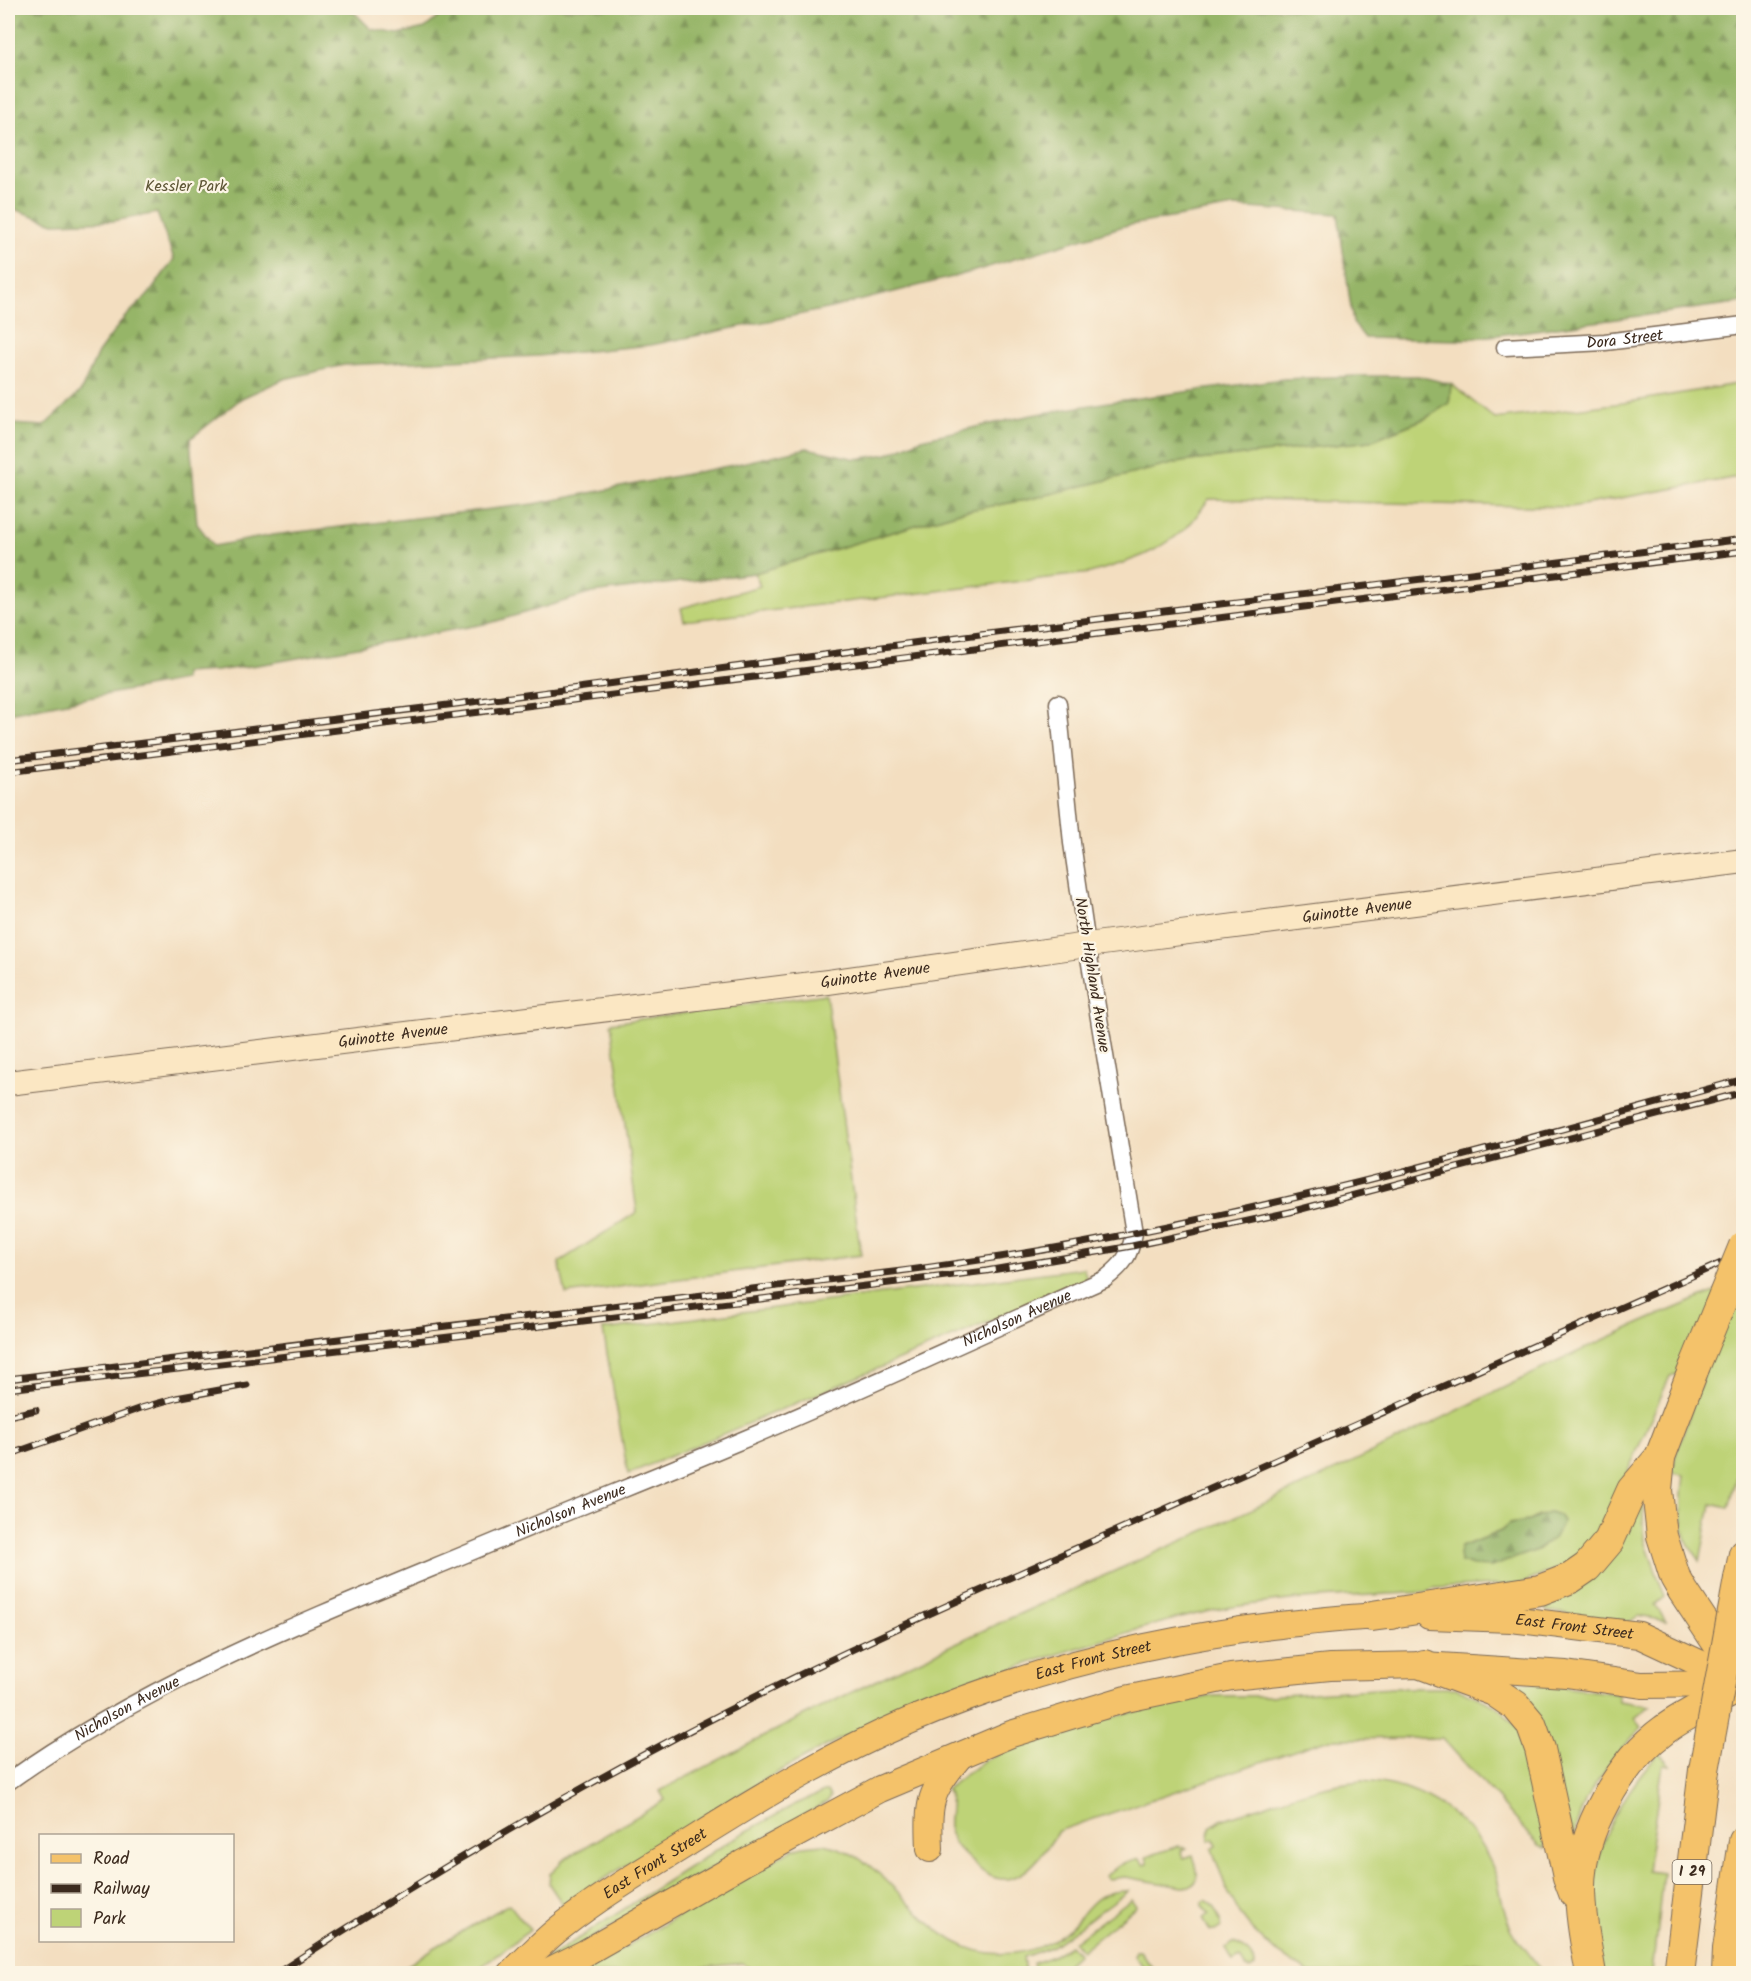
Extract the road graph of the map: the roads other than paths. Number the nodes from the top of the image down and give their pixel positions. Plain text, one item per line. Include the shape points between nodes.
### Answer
1 (1743, 325) edge
2 (1505, 347) dead end
3 (1058, 703) dead end
4 (1743, 861) edge
5 (1087, 945) junction
6 (8, 1083) edge
7 (1132, 1246) joint
8 (1743, 1246) edge
9 (1660, 1456) junction
10 (1741, 1566) edge
11 (1372, 1616) junction
12 (1424, 1665) junction
13 (1743, 1683) edge
14 (960, 1755) junction
15 (8, 1782) edge
16 (1743, 1841) edge
17 (930, 1849) dead end
18 (1581, 1913) junction
19 (511, 1974) edge
20 (543, 1974) edge
21 (1591, 1974) edge
22 (1679, 1974) edge
23 (1727, 1974) edge

1 - 2 street, Dora Street via 1605,342
3 - 5 street, North Highland Avenue
4 - 5 street, Guinotte Avenue
5 - 6 street, Guinotte Avenue via 828,982
5 - 7 street, North Highland Avenue via 1134,1233
7 - 15 street, Nicholson Avenue via 1123,1265 1094,1284 735,1444 263,1639 98,1724
8 - 9 highway, bridge
9 - 11 highway via 1632,1490 1609,1541 1587,1567 1571,1578 1540,1590
9 - 13 highway via 1659,1513 1672,1568
10 - 22 highway, I 29, bridge via 1704,1770
11 - 13 main road, East Front Street via 1511,1619 1639,1635
11 - 19 main road, East Front Street via 1168,1641 1000,1686 908,1722 748,1805 628,1880 560,1927
12 - 13 main road via 1566,1674 1642,1685
12 - 14 main road via 1330,1667 1231,1677 1125,1699 1011,1734
12 - 18 highway via 1494,1691 1516,1706 1531,1724 1568,1877
13 - 18 highway via 1666,1727 1632,1760 1611,1790 1593,1827 1582,1866
14 - 17 main road via 932,1796 928,1814
14 - 20 main road via 848,1805
16 - 23 highway
18 - 21 highway

